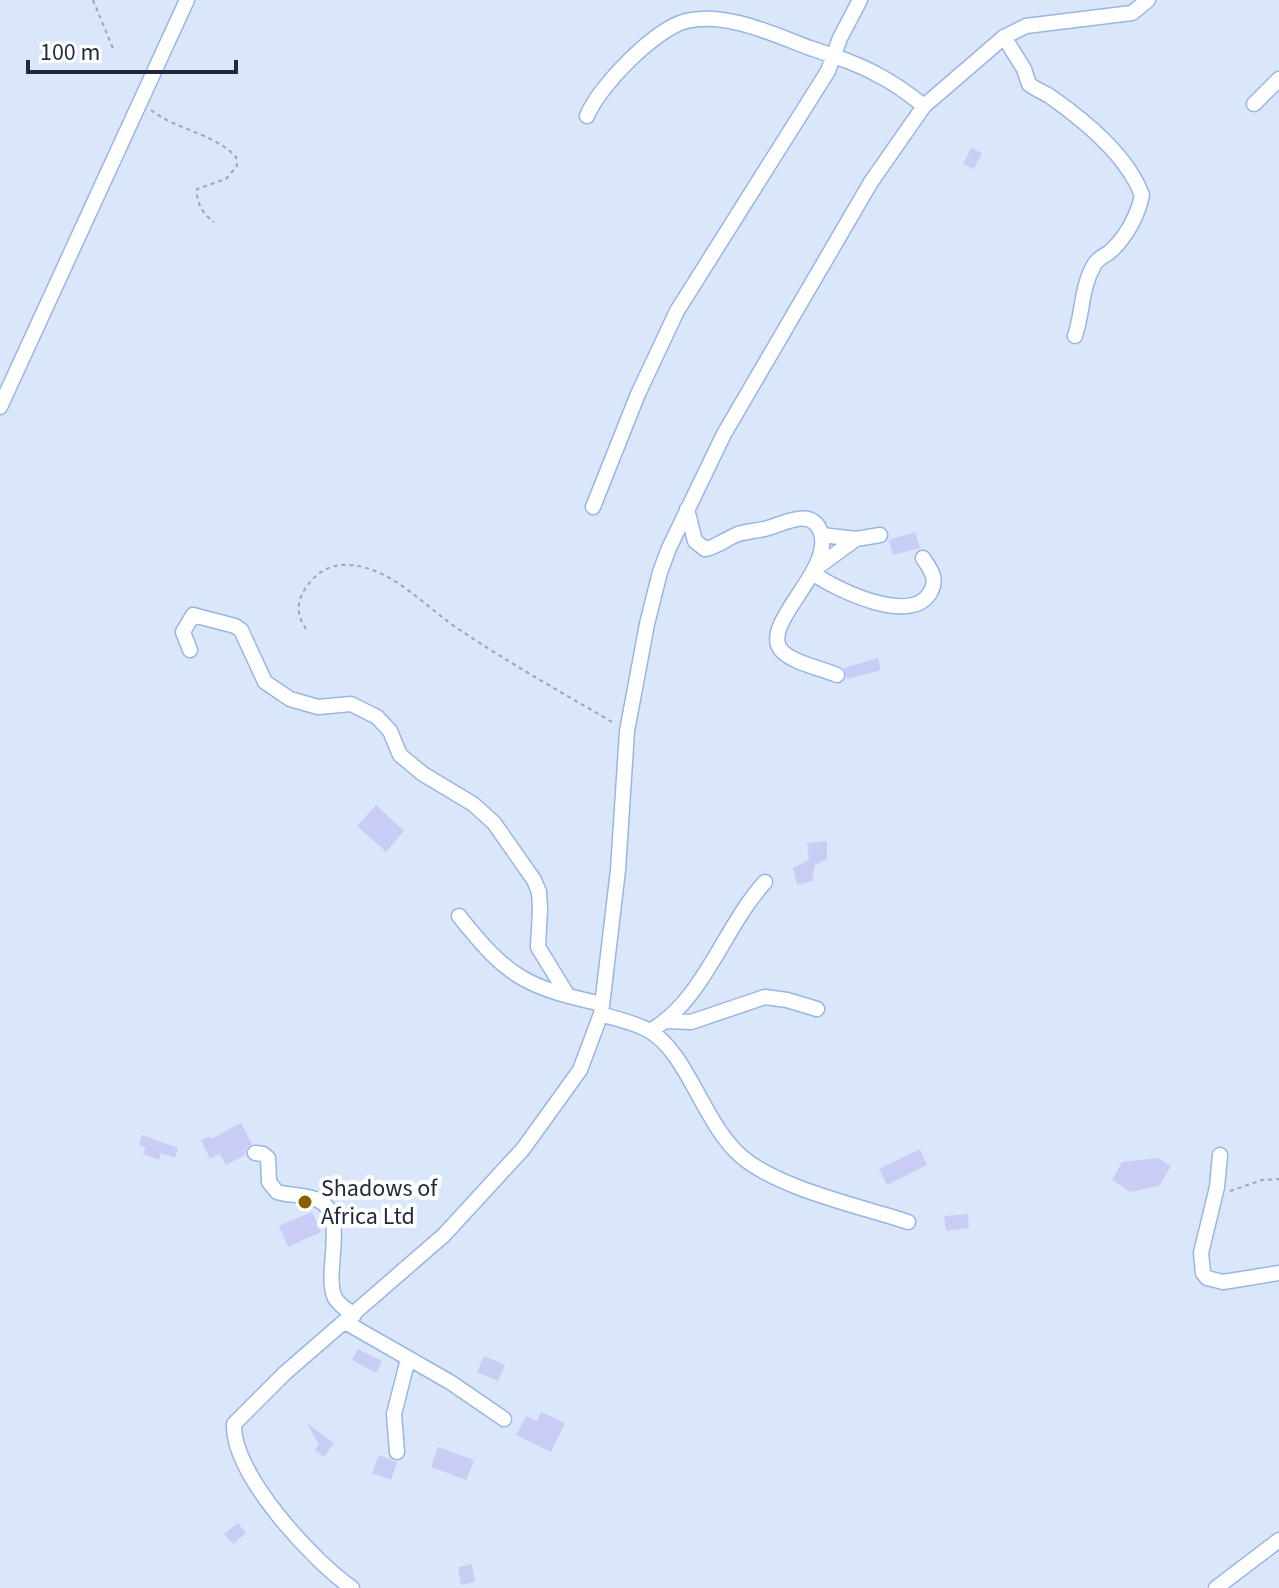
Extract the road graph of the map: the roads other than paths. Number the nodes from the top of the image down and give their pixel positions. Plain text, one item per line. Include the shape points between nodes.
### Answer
1 (187, 0) edge
2 (860, 0) edge
3 (1148, 0) edge
4 (1004, 37) junction
5 (835, 54) junction
6 (1279, 79) edge
7 (1254, 104) dead end
8 (924, 106) junction
9 (587, 116) dead end
10 (1075, 336) dead end
11 (0, 407) edge
12 (593, 507) dead end
13 (687, 509) junction
14 (822, 535) junction
15 (880, 535) dead end
16 (856, 539) junction
17 (923, 558) dead end
18 (816, 570) junction
19 (190, 650) dead end
20 (837, 675) dead end
21 (765, 882) dead end
22 (459, 916) dead end
23 (568, 996) junction
24 (601, 1009) junction
25 (817, 1009) dead end
26 (666, 1021) junction
27 (650, 1031) junction
28 (255, 1153) dead end
29 (1220, 1155) dead end
30 (908, 1222) dead end
31 (1279, 1273) edge
32 (349, 1318) junction
33 (408, 1359) junction
34 (504, 1419) dead end
35 (397, 1452) dead end
36 (1279, 1540) edge
37 (352, 1588) edge
38 (1216, 1588) edge

1 - 11 street
2 - 5 street
3 - 4 street via 1132,13 1026,26
4 - 8 street
4 - 10 street via 1029,84 1091,130 1117,156 1142,195 1131,226 1093,266 1081,296
5 - 8 street
5 - 9 street via 761,29 706,19 687,21 629,61 597,96
5 - 12 street via 677,311
6 - 7 street
8 - 13 street via 809,285
13 - 14 street via 695,541 702,548 796,518 810,520
13 - 24 street via 660,572 627,731
14 - 16 street
14 - 18 street
15 - 16 street
16 - 18 street
17 - 18 street via 935,581 926,599 910,606 866,600
18 - 20 street via 784,620 778,645 788,655
19 - 23 street via 183,632 193,615 235,626 272,689 312,707 351,704 368,712 386,725 400,755 494,823 534,880 540,913 536,942
21 - 26 street via 699,982
22 - 23 street via 481,945 521,979
23 - 24 street
24 - 27 street
24 - 32 street via 580,1070 523,1149 444,1235
25 - 26 street via 765,997 691,1022
26 - 27 street
27 - 30 street via 679,1064 717,1129 751,1164
28 - 32 street via 268,1158 269,1182 277,1192 309,1197 329,1208 331,1283
29 - 31 street via 1200,1263 1207,1278 1223,1282
32 - 33 street
32 - 37 street via 238,1417 234,1436 281,1520 327,1571
33 - 34 street
33 - 35 street via 394,1414
36 - 38 street

